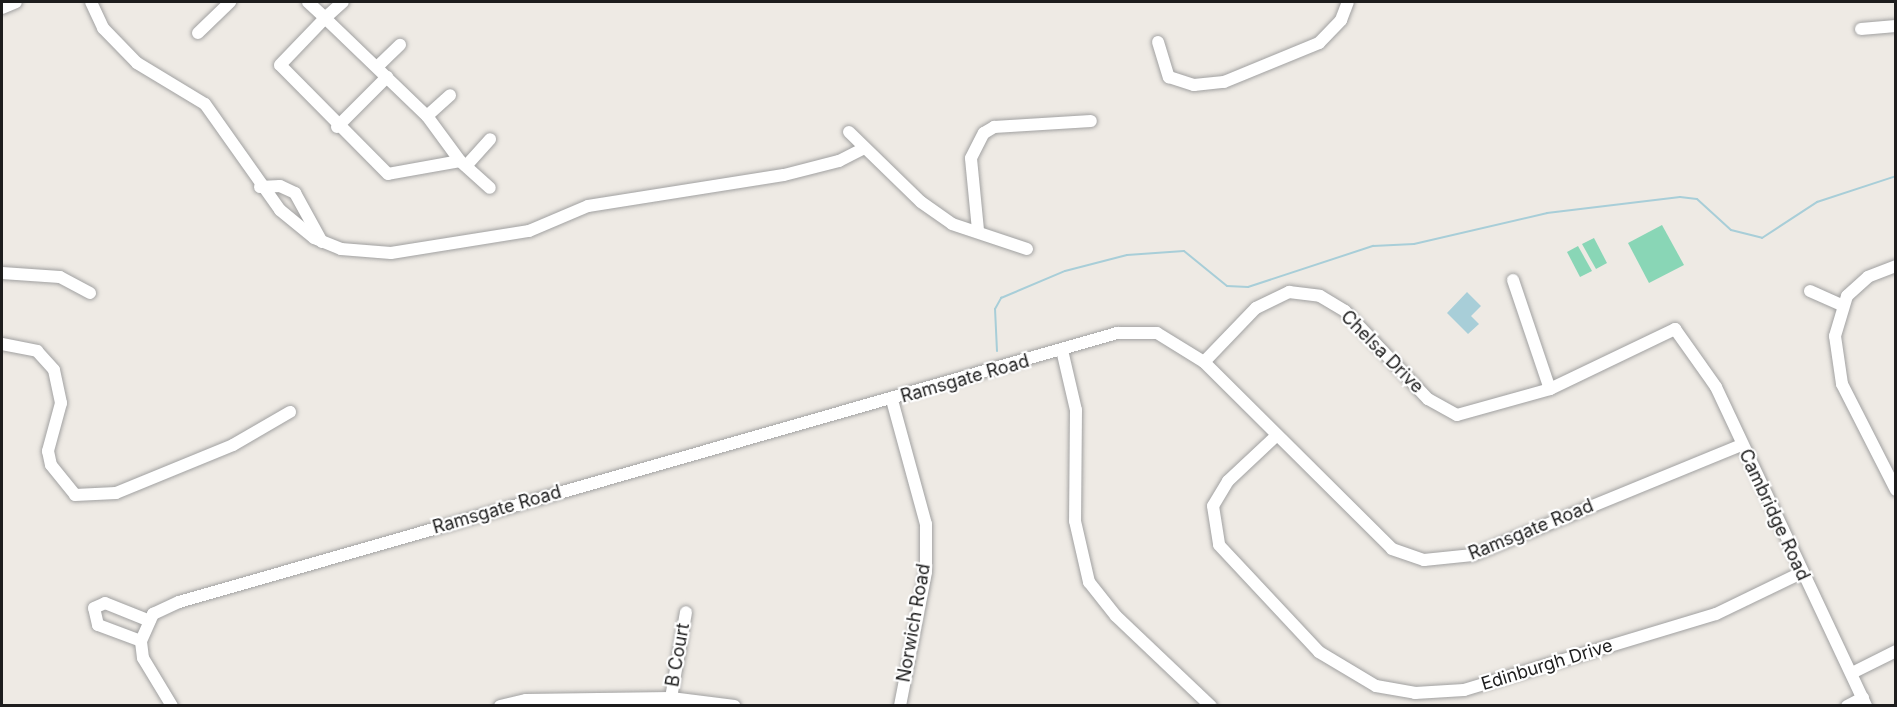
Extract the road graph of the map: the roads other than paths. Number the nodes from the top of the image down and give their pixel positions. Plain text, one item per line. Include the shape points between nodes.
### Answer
1 (16, 2) edge
2 (91, 2) edge
3 (230, 2) edge
4 (308, 2) edge
5 (342, 2) edge
6 (1348, 2) edge
7 (2, 8) edge
8 (325, 18) junction
9 (1896, 26) edge
10 (1861, 29) dead end
11 (198, 33) dead end
12 (1158, 42) dead end
13 (400, 45) dead end
14 (377, 67) junction
15 (387, 77) junction
16 (450, 95) dead end
17 (427, 116) junction
18 (1091, 121) dead end
19 (337, 127) junction
20 (849, 132) dead end
21 (490, 139) dead end
22 (863, 149) junction
23 (463, 164) junction
24 (260, 187) junction
25 (490, 188) dead end
26 (978, 230) junction
27 (321, 242) junction
28 (1027, 249) dead end
29 (1896, 266) edge
30 (2, 273) edge
31 (1513, 280) dead end
32 (1810, 291) dead end
33 (90, 293) dead end
34 (1843, 306) junction
35 (1675, 330) joint
36 (2, 344) edge
37 (1062, 350) junction
38 (1204, 362) junction
39 (1550, 389) junction
40 (892, 400) junction
41 (290, 412) dead end
42 (1276, 436) junction
43 (1741, 445) junction
44 (1896, 490) edge
45 (1801, 573) junction
46 (686, 612) dead end
47 (150, 621) junction
48 (141, 641) junction
49 (1896, 651) edge
50 (1852, 673) junction
51 (671, 698) junction
52 (1864, 702) edge
53 (172, 705) edge
54 (500, 705) edge
55 (734, 705) edge
56 (900, 705) edge
57 (1210, 705) edge
58 (1847, 705) edge

1 - 7 street
2 - 24 street via 103,28 137,63 205,104
3 - 11 street
4 - 8 street
5 - 8 street
6 - 12 street via 1341,20 1319,43 1224,82 1194,85 1169,77
8 - 14 street
8 - 19 street via 280,65
9 - 10 street
13 - 14 street
14 - 15 street
15 - 17 street
15 - 19 street
16 - 17 street
17 - 23 street
18 - 26 street via 994,127 984,133 971,158
19 - 23 street via 388,174
20 - 22 street
21 - 23 street
22 - 26 street via 921,202 952,224
22 - 27 street via 840,161 773,177 588,206 529,231 391,253 367,254
23 - 25 street
24 - 27 street via 280,210
24 - 27 street via 280,186 295,194
26 - 28 street
29 - 34 street via 1868,278
30 - 33 street via 60,277
31 - 39 street
32 - 34 street
34 - 44 street via 1836,361
35 - 39 street, Chelsa Drive
35 - 43 street, Cambridge Road via 1716,387
36 - 41 street via 37,351 54,370 61,403 48,451 51,465 75,495 116,493 233,445
37 - 38 street, Ramsgate Road via 1117,333 1157,333
37 - 40 street, Ramsgate Road
37 - 57 street via 1076,410 1075,521 1089,582 1116,616
38 - 39 street, Chelsa Drive via 1256,308 1289,292 1320,296 1345,311 1428,399 1457,415
38 - 42 street, Ramsgate Road
40 - 47 street, Ramsgate Road via 178,602 153,614
40 - 56 street, Norwich Road via 926,524 926,572
42 - 43 street, Ramsgate Road via 1392,549 1444,562 1473,555
42 - 45 street, Edinburgh Drive via 1228,481 1213,506 1216,537 1236,566 1319,652 1376,686 1415,693 1464,690 1716,614
43 - 45 street, Cambridge Road
45 - 50 street, Cambridge Road
46 - 51 street, B Court
47 - 48 street
47 - 48 street via 105,603 94,608 98,625
48 - 53 street via 143,658
49 - 50 street
50 - 52 street, Cambridge Road
51 - 54 street via 526,700
51 - 55 street
52 - 58 street

